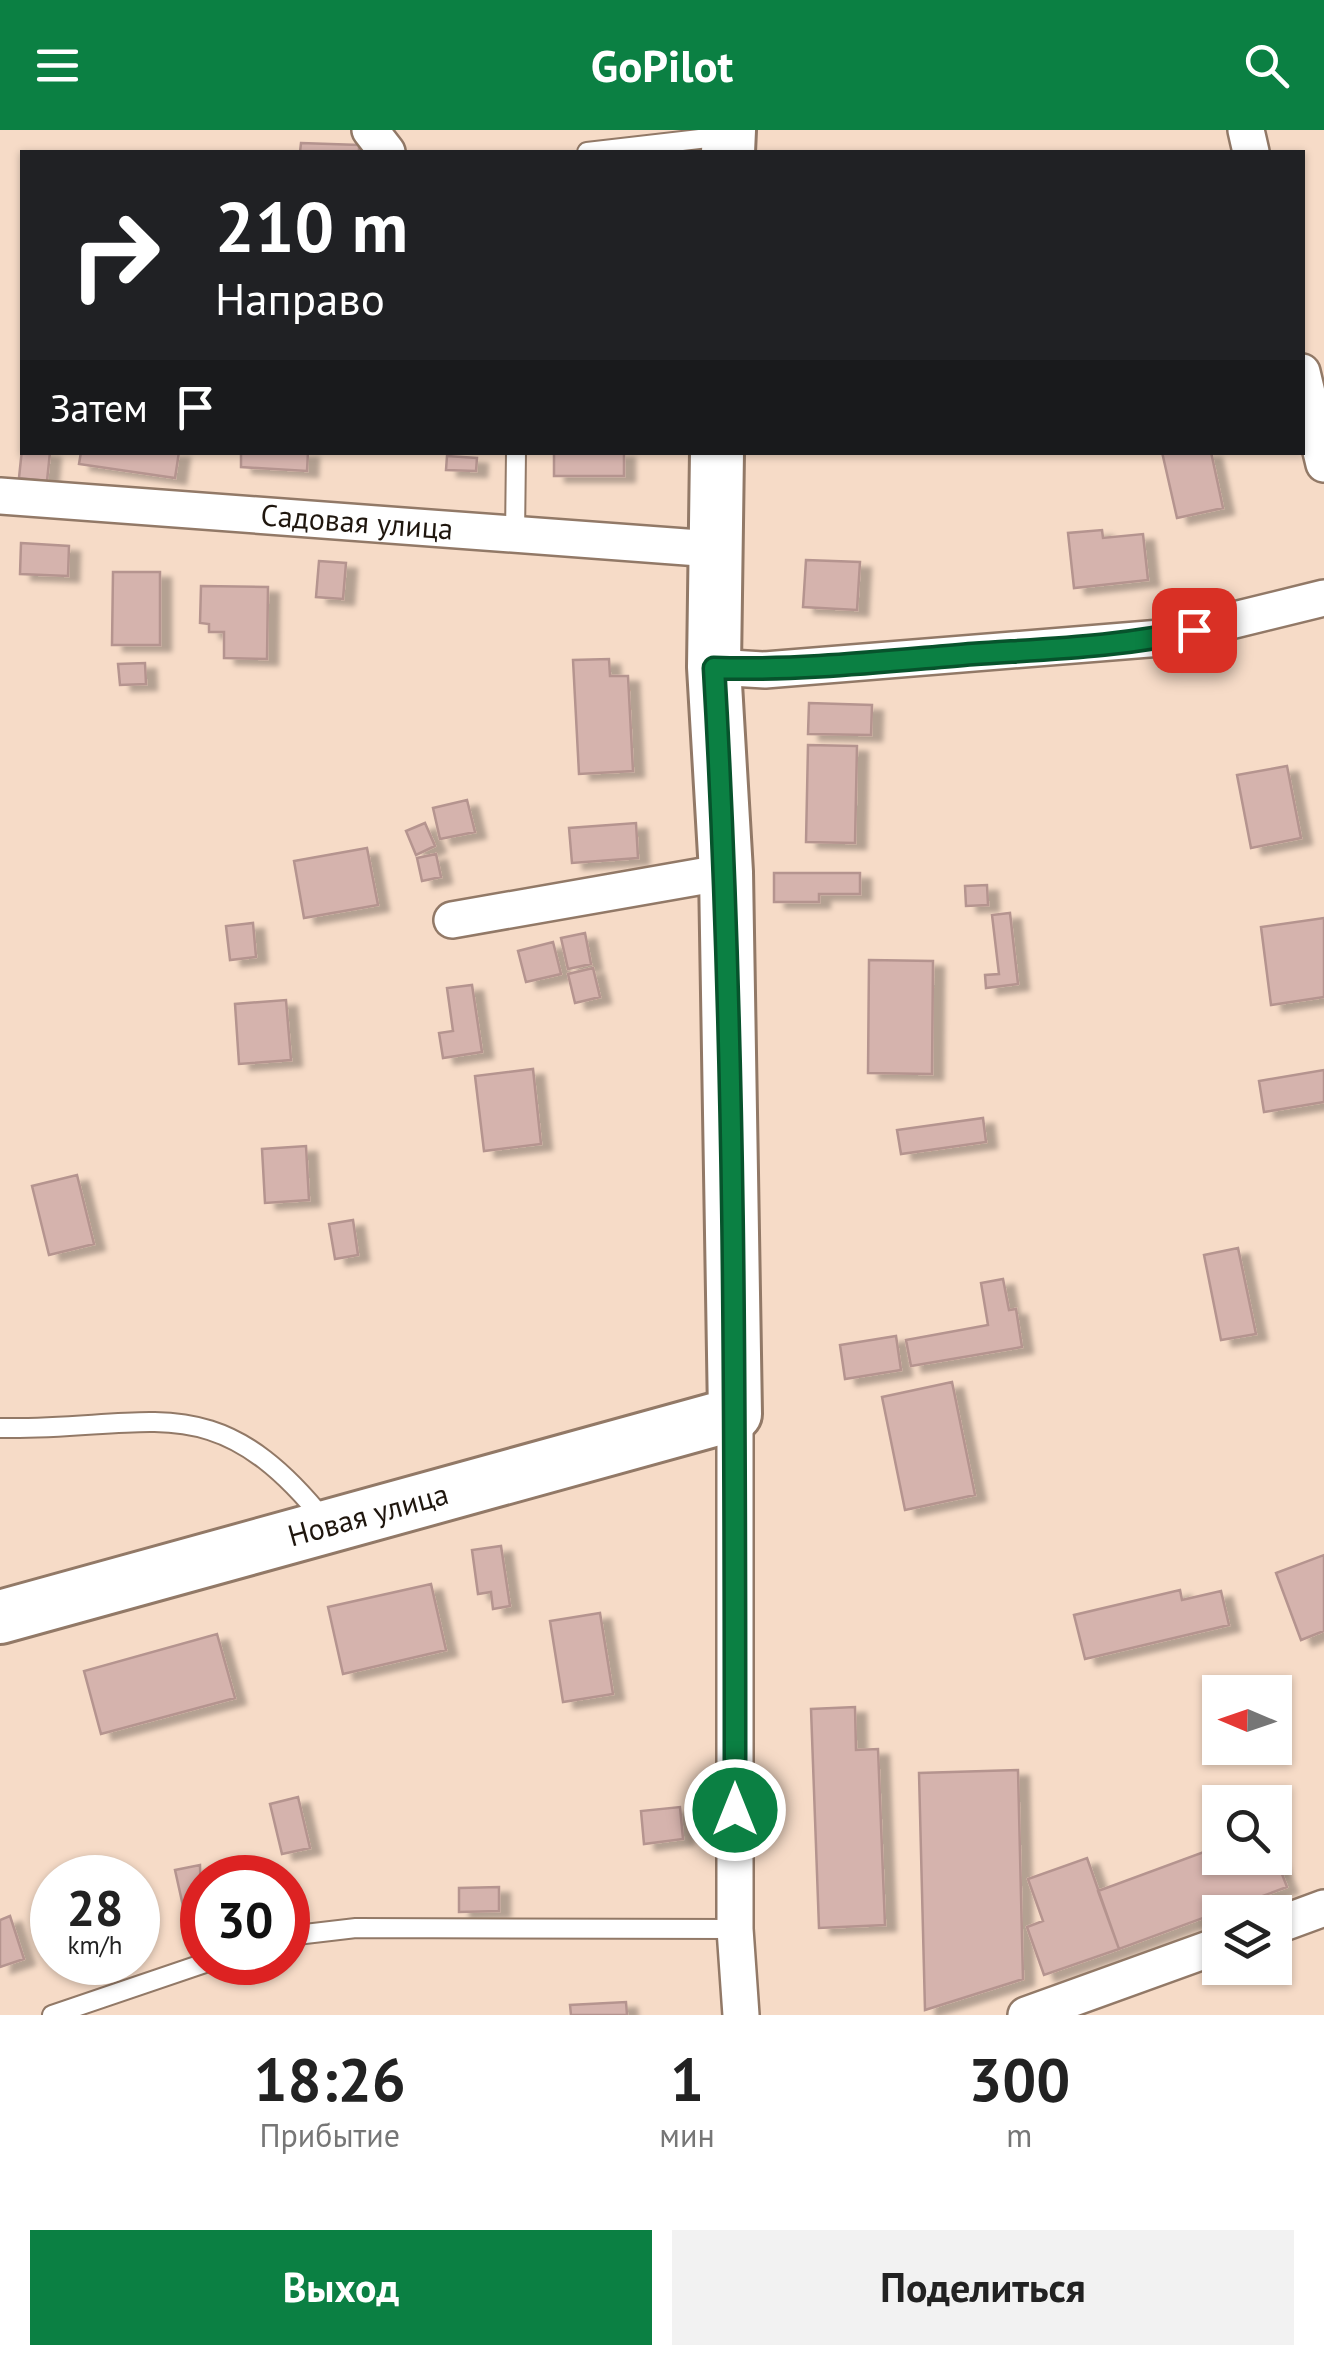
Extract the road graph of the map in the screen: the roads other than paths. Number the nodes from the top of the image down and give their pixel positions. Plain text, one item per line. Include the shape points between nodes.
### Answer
1 (370, 130) edge
2 (728, 139) edge
3 (385, 150) edge
4 (608, 150) edge
5 (1305, 385) edge
6 (516, 455) edge
7 (717, 455) edge
8 (1324, 464) edge
9 (0, 496) edge
10 (516, 536) junction
11 (713, 549) junction
12 (1324, 598) edge
13 (714, 668) junction
14 (726, 872) junction
15 (452, 920) dead end
16 (735, 1414) junction
17 (0, 1428) edge
18 (329, 1526) junction
19 (0, 1617) edge
20 (1324, 1908) edge
21 (1292, 1920) edge
22 (735, 1929) junction
23 (310, 1933) edge
24 (1202, 1951) edge
25 (180, 1972) edge
26 (52, 2015) edge
27 (741, 2015) edge
28 (1026, 2015) edge

1 - 3 street
2 - 4 lane
5 - 8 street
6 - 10 lane
7 - 11 street
9 - 10 street, Садовая улица
10 - 11 street, Садовая улица
11 - 13 street
12 - 13 street via 1161,638 766,670
13 - 14 street
14 - 15 street
14 - 16 street
16 - 18 street, Новая улица
16 - 22 street
17 - 18 lane via 159,1420 213,1431 273,1462
18 - 19 street, Новая улица
20 - 21 street
22 - 23 lane
22 - 27 street
24 - 28 street
25 - 26 lane

